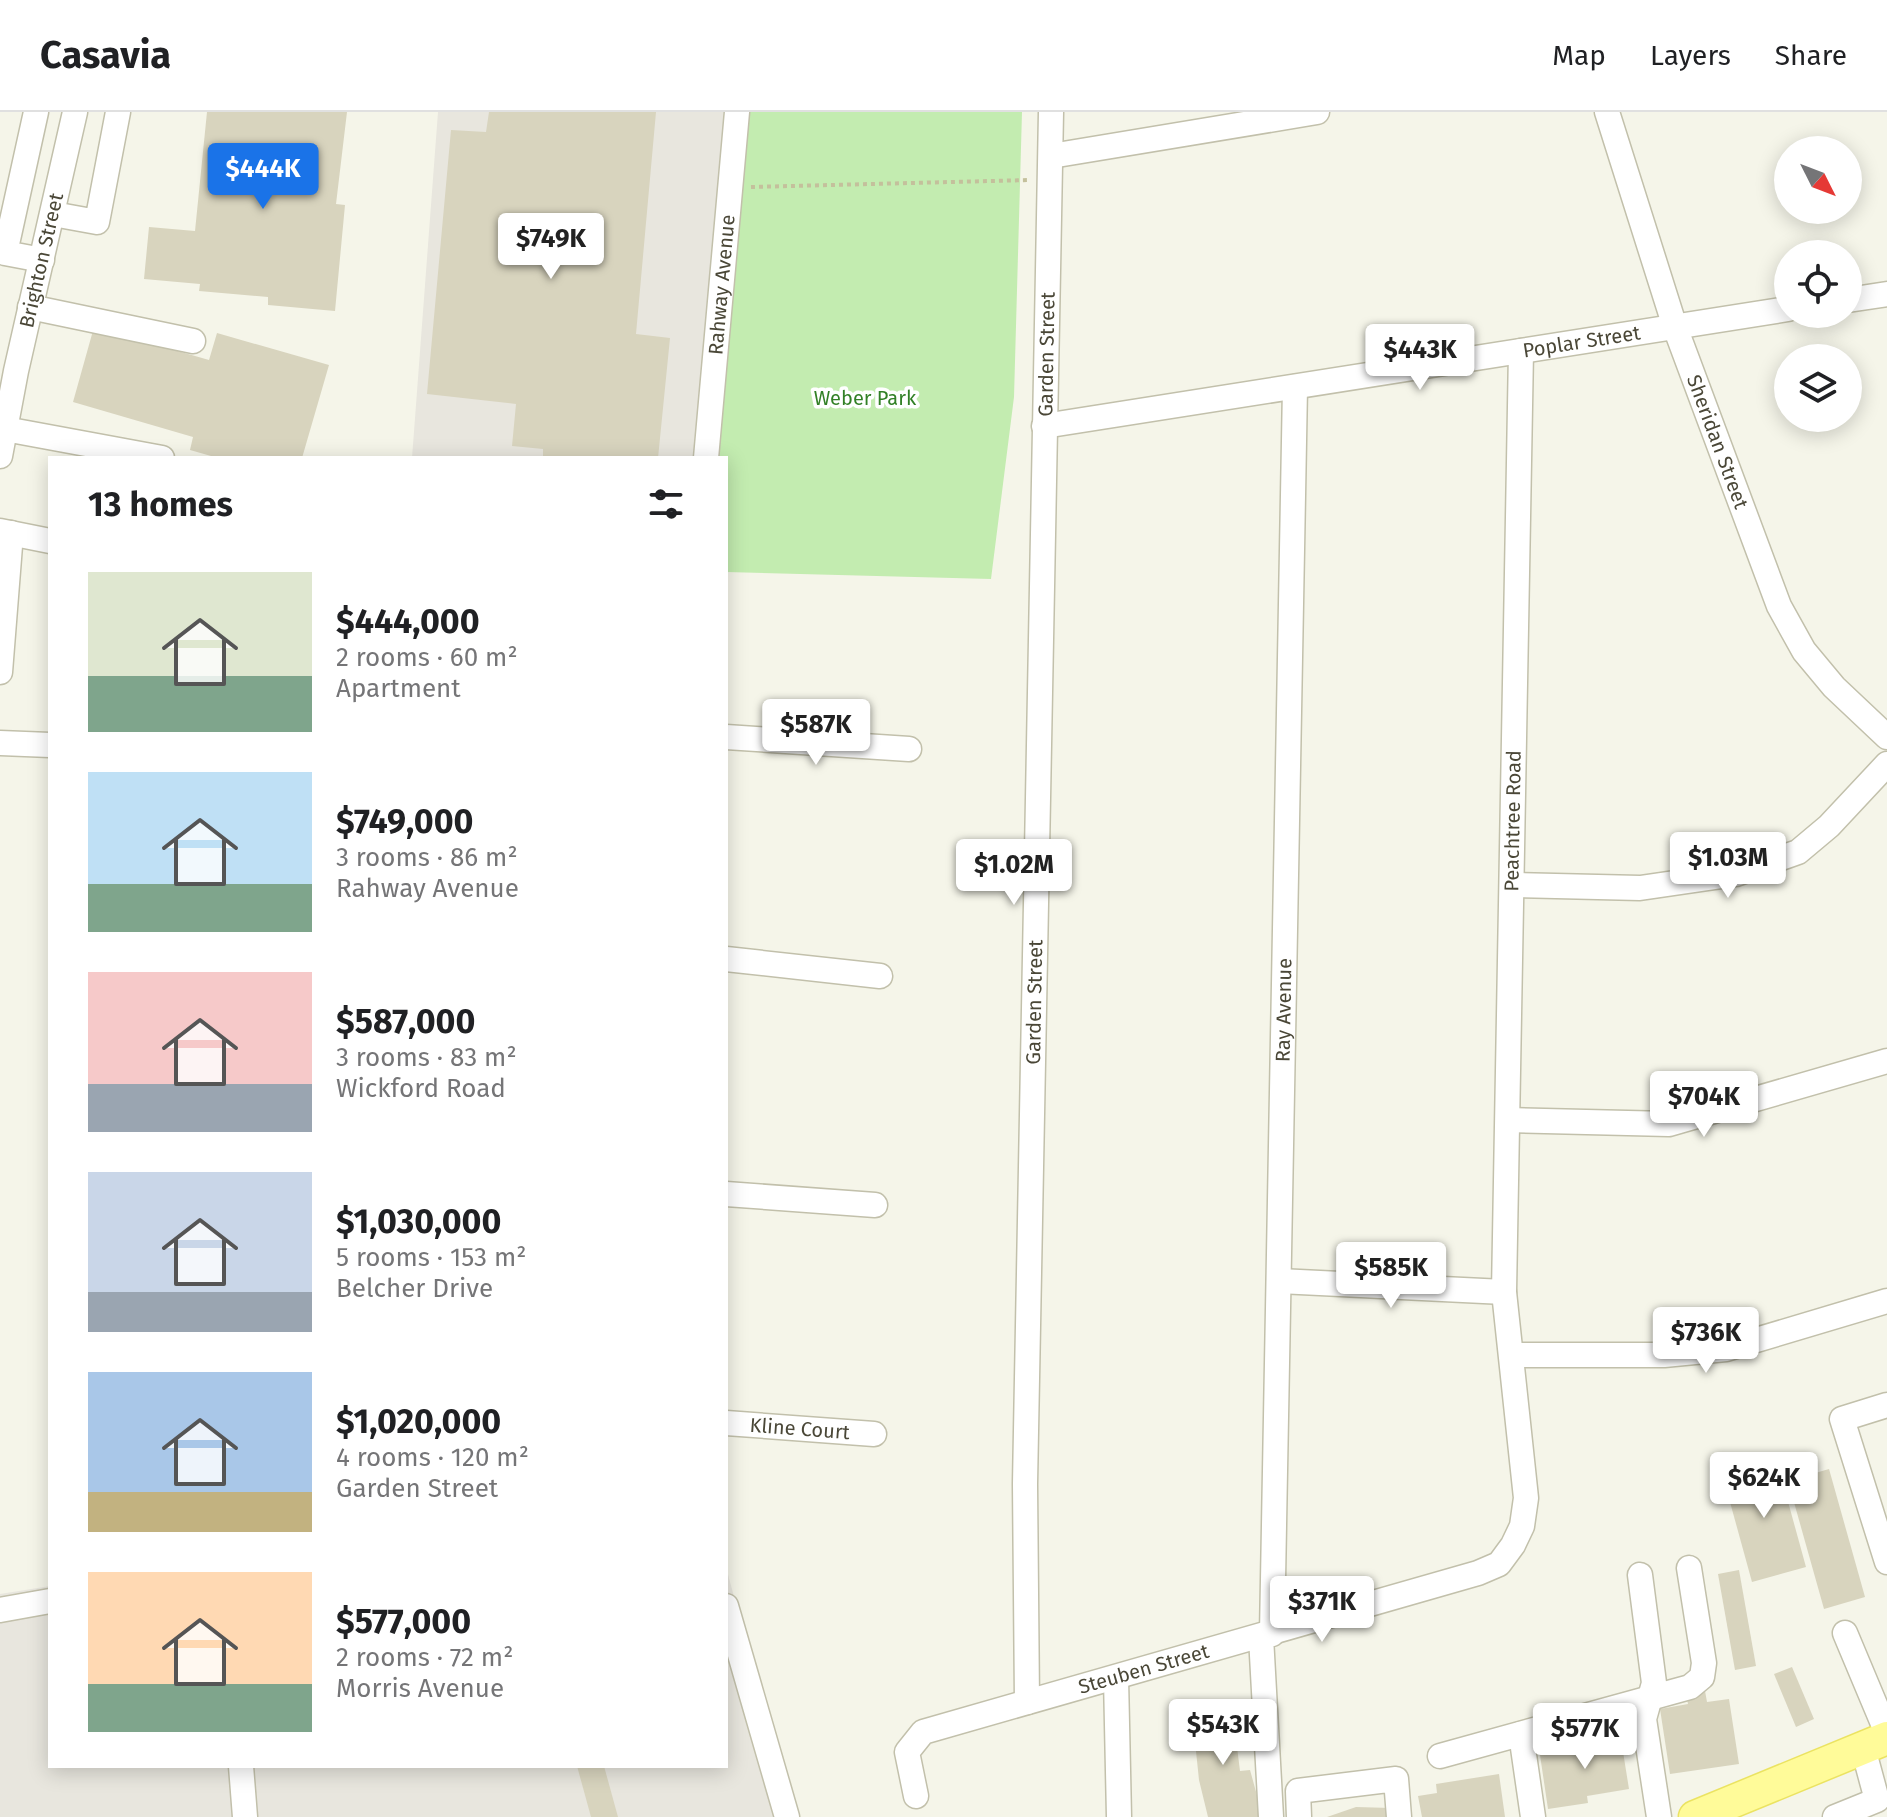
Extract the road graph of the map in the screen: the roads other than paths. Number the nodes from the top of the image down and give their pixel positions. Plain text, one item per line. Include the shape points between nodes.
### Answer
1 (36, 112) edge
2 (75, 112) edge
3 (118, 112) edge
4 (737, 112) edge
5 (1051, 112) edge
6 (1317, 112) edge
7 (1607, 112) edge
8 (1050, 167) junction
9 (53, 214) junction
10 (42, 260) junction
11 (1887, 294) edge
12 (1862, 298) edge
13 (30, 307) junction
14 (1774, 311) edge
15 (1675, 327) junction
16 (193, 341) dead end
17 (1521, 351) junction
18 (8, 369) edge
19 (1295, 387) junction
20 (1044, 426) junction
21 (5, 429) junction
22 (0, 456) edge
23 (151, 456) edge
24 (706, 456) edge
25 (5, 532) edge
26 (48, 541) edge
27 (0, 672) edge
28 (728, 737) edge
29 (1887, 737) edge
30 (0, 743) edge
31 (48, 745) edge
32 (909, 749) dead end
33 (1887, 764) edge
34 (1512, 885) junction
35 (728, 959) edge
36 (880, 976) dead end
37 (1887, 1061) edge
38 (1508, 1120) junction
39 (728, 1194) edge
40 (875, 1205) dead end
41 (1279, 1281) junction
42 (1504, 1292) junction
43 (1887, 1301) edge
44 (1512, 1355) junction
45 (1887, 1405) edge
46 (728, 1423) edge
47 (874, 1434) dead end
48 (1883, 1533) edge
49 (1887, 1562) edge
50 (1689, 1568) dead end
51 (1640, 1575) dead end
52 (48, 1601) edge
53 (0, 1610) edge
54 (728, 1613) edge
55 (1845, 1633) dead end
56 (1266, 1635) junction
57 (1116, 1678) junction
58 (1649, 1699) junction
59 (1027, 1702) junction
60 (1521, 1734) junction
61 (1879, 1740) edge
62 (1440, 1756) dead end
63 (241, 1768) edge
64 (916, 1796) dead end
65 (1750, 1808) edge
66 (245, 1817) edge
67 (787, 1817) edge
68 (1119, 1817) edge
69 (1271, 1817) edge
70 (1299, 1817) edge
71 (1399, 1817) edge
72 (1533, 1817) edge
73 (1659, 1817) edge
74 (1695, 1817) edge
75 (1835, 1817) edge

1 - 10 street via 5,253
2 - 9 street, Brighton Street
3 - 9 street via 97,222
4 - 24 street, Rahway Avenue
5 - 8 street, Garden Street
6 - 8 street
7 - 15 street, Sheridan Street
8 - 20 street, Garden Street
9 - 10 street, Brighton Street
10 - 13 street, Brighton Street
11 - 12 street
13 - 16 street
13 - 18 street, Brighton Street
14 - 15 street, Poplar Street
15 - 17 street, Poplar Street
15 - 29 street, Sheridan Street via 1779,606 1804,651
17 - 19 street, Poplar Street
17 - 34 street, Peachtree Road
18 - 21 street, Brighton Street
19 - 20 street, Poplar Street
19 - 41 street, Ray Avenue
20 - 59 street, Garden Street via 1025,1484
21 - 22 street, Brighton Street
21 - 23 street
25 - 26 street
25 - 27 street
28 - 32 street
30 - 31 street
33 - 34 street via 1798,852 1736,874 1640,888
34 - 38 street, Peachtree Road
35 - 36 street
37 - 38 street via 1669,1124
38 - 42 street, Peachtree Road
39 - 40 street
41 - 42 street
41 - 56 street, Ray Avenue
42 - 44 street, Peachtree Road
43 - 44 street via 1726,1349 1664,1355
44 - 56 street, Steuben Street via 1526,1498 1522,1526 1499,1564
45 - 48 street via 1842,1419
46 - 47 street, Kline Court
48 - 49 street
50 - 58 street via 1702,1677 1690,1687
51 - 58 street via 1654,1683
52 - 53 street
54 - 67 street
55 - 61 street
56 - 57 street, Steuben Street
56 - 69 street, Ray Avenue
57 - 59 street, Steuben Street
57 - 68 street
58 - 60 street
58 - 73 street via 1644,1719
59 - 64 street, Steuben Street via 923,1732 907,1752
60 - 62 street
60 - 72 street
61 - 65 main road
61 - 75 street via 1877,1800
63 - 66 street
65 - 74 main road
70 - 71 street via 1298,1791 1396,1779

